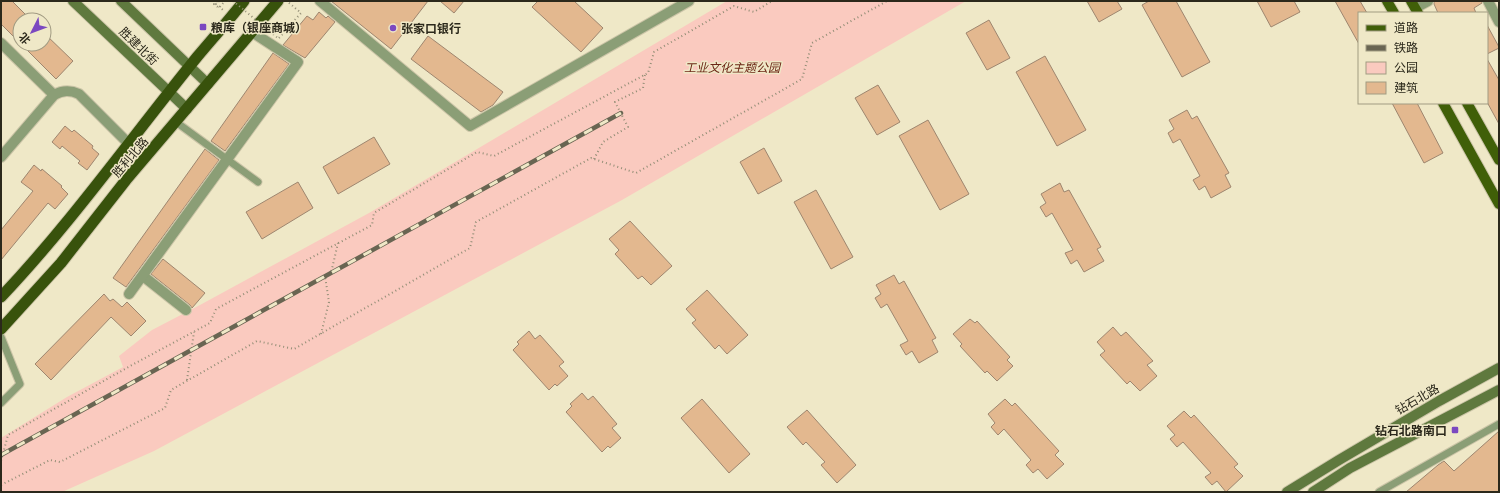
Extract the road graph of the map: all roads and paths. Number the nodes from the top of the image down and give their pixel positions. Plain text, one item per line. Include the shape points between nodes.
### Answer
1 (73, 1) edge
2 (120, 1) edge
3 (225, 1) edge
4 (233, 1) edge
5 (244, 1) edge
6 (278, 1) edge
7 (287, 1) edge
8 (320, 1) edge
9 (689, 1) edge
10 (772, 1) edge
11 (887, 1) edge
12 (1387, 1) edge
13 (1428, 1) edge
14 (1488, 1) edge
15 (217, 2) edge
16 (1415, 7) edge
17 (1393, 12) edge
18 (1499, 22) edge
19 (252, 32) junction
20 (1, 43) edge
21 (190, 67) junction
22 (645, 74) junction
23 (208, 84) junction
24 (169, 94) junction
25 (54, 95) junction
26 (1444, 104) edge
27 (1468, 104) edge
28 (187, 109) junction
29 (176, 122) junction
30 (130, 144) junction
31 (1, 157) edge
32 (227, 159) junction
33 (594, 159) junction
34 (1499, 160) edge
35 (258, 182) dead end
36 (1499, 204) edge
37 (338, 243) junction
38 (142, 276) junction
39 (129, 294) dead end
40 (1, 297) edge
41 (186, 310) dead end
42 (1, 328) edge
43 (194, 332) junction
44 (322, 334) junction
45 (1, 337) edge
46 (1499, 368) edge
47 (187, 380) junction
48 (1499, 390) edge
49 (1, 403) edge
50 (1499, 424) edge
51 (1, 461) edge
52 (1, 485) edge
53 (1287, 492) edge
54 (1313, 492) edge
55 (1379, 492) edge

1 - 24 main road, 胜建北街
2 - 21 main road, 胜建北街
3 - 15 path, bridge via 218,8 214,4
4 - 7 path, bridge via 279,39 301,12
5 - 21 highway, 胜利北路
6 - 19 highway, 胜利北路
8 - 9 street via 470,126
10 - 22 path via 754,12 734,6 654,52 648,72
11 - 33 path via 812,43 802,79 636,173
12 - 17 main road
13 - 16 street
14 - 18 street
19 - 23 highway, 胜利北路
19 - 32 street via 298,62
20 - 25 street
21 - 23 main road, 胜建北街
21 - 24 highway, 胜利北路
22 - 33 path via 643,88 615,102 628,128 603,142
22 - 37 path via 494,156 477,152 374,213 372,225
23 - 28 highway, 胜利北路
24 - 28 main road, 胜建北街
24 - 30 highway, 胜利北路
25 - 30 street via 71,90 79,94
25 - 31 street
26 - 36 main road
27 - 34 main road
28 - 29 highway, 胜利北路
29 - 32 lane
29 - 42 highway, 胜利北路 via 61,262
30 - 40 highway, 胜利北路 via 35,261
32 - 35 lane
32 - 38 street
33 - 44 path via 591,158 476,222 470,248
37 - 43 path via 216,309 210,324
37 - 44 path via 331,273 325,276 330,302
38 - 39 street
38 - 41 street
43 - 47 path
43 - 51 path via 8,435
44 - 47 path via 294,349 257,341
45 - 49 lane via 20,384
46 - 53 main road, 钻石北路
47 - 52 path via 171,390 164,408 60,462 50,460
48 - 54 main road via 1350,468
50 - 55 lane

